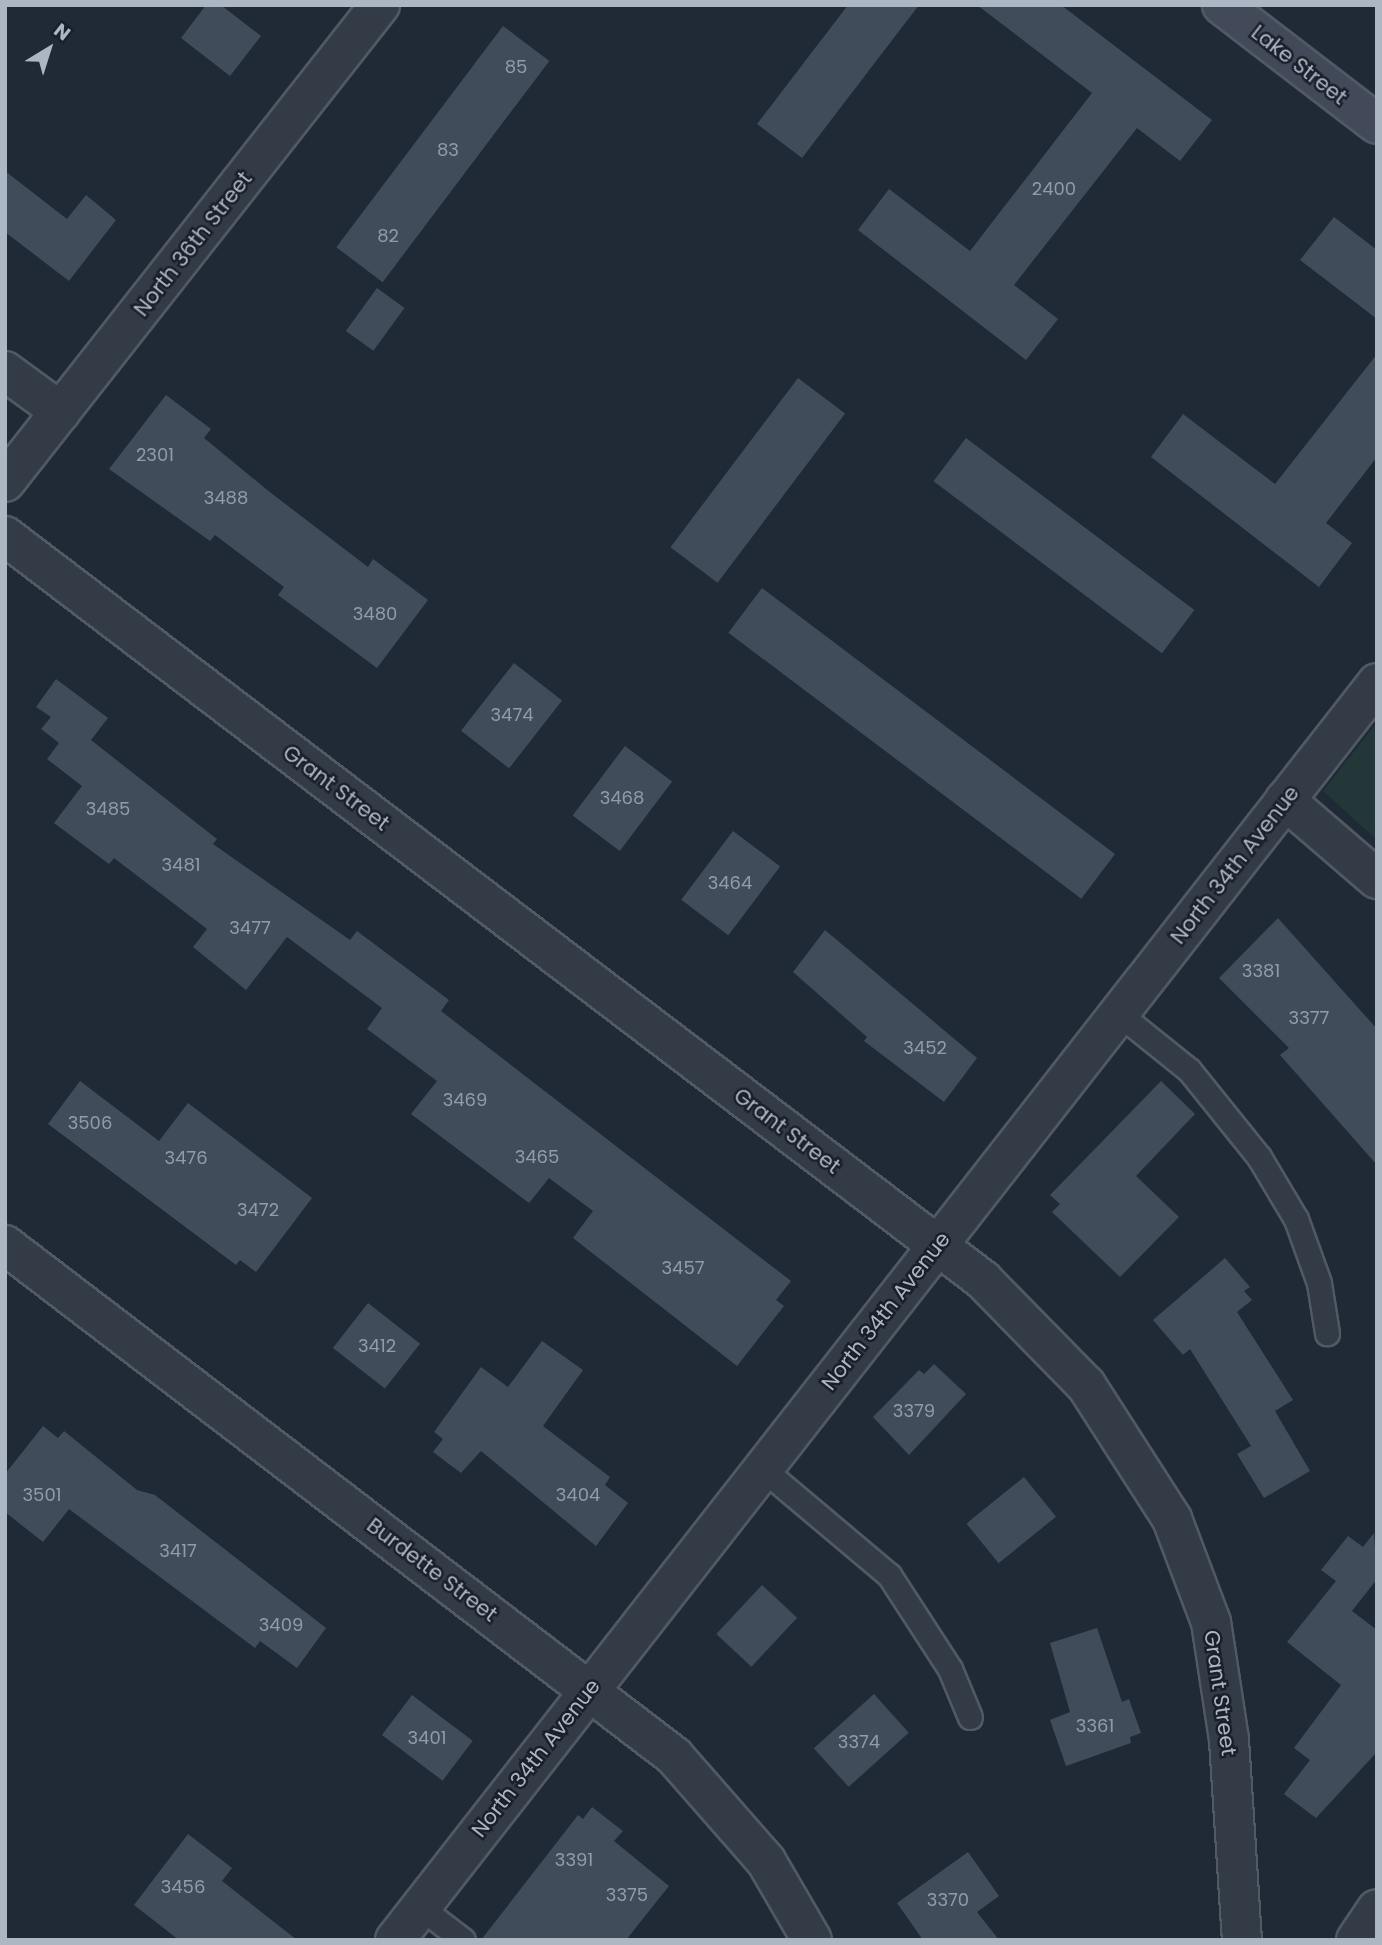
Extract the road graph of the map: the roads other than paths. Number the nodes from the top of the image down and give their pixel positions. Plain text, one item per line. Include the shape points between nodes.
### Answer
1 (380, 5) edge
2 (1222, 5) edge
3 (1377, 124) edge
4 (5, 371) edge
5 (61, 412) junction
6 (5, 482) edge
7 (5, 536) edge
8 (1377, 683) edge
9 (1285, 800) junction
10 (1377, 879) edge
11 (1118, 1013) junction
12 (5, 1245) edge
13 (937, 1245) junction
14 (1328, 1333) dead end
15 (763, 1469) junction
16 (589, 1689) junction
17 (970, 1717) dead end
18 (420, 1907) junction
19 (1377, 1909) edge
20 (395, 1940) edge
21 (463, 1940) edge
22 (812, 1940) edge
23 (1242, 1940) edge
24 (1356, 1940) edge

1 - 5 street, North 36th Street
2 - 3 main road, Lake Street
4 - 5 street
5 - 6 street, North 36th Street
7 - 13 street, Grant Street
8 - 9 street, North 34th Avenue
9 - 10 street
9 - 11 street, North 34th Avenue
11 - 13 street, North 34th Avenue
11 - 14 lane via 1189,1070 1259,1157 1296,1219 1319,1283
12 - 16 street, Burdette Street
13 - 15 street, North 34th Avenue
13 - 23 street, Grant Street via 1014,1308 1086,1385 1146,1472 1187,1552 1224,1684
15 - 16 street, North 34th Avenue
15 - 17 lane via 889,1575 944,1658
16 - 18 street, North 34th Avenue
16 - 22 street, Burdette Street via 674,1756 738,1824
18 - 20 street, North 34th Avenue
18 - 21 lane
19 - 24 street

